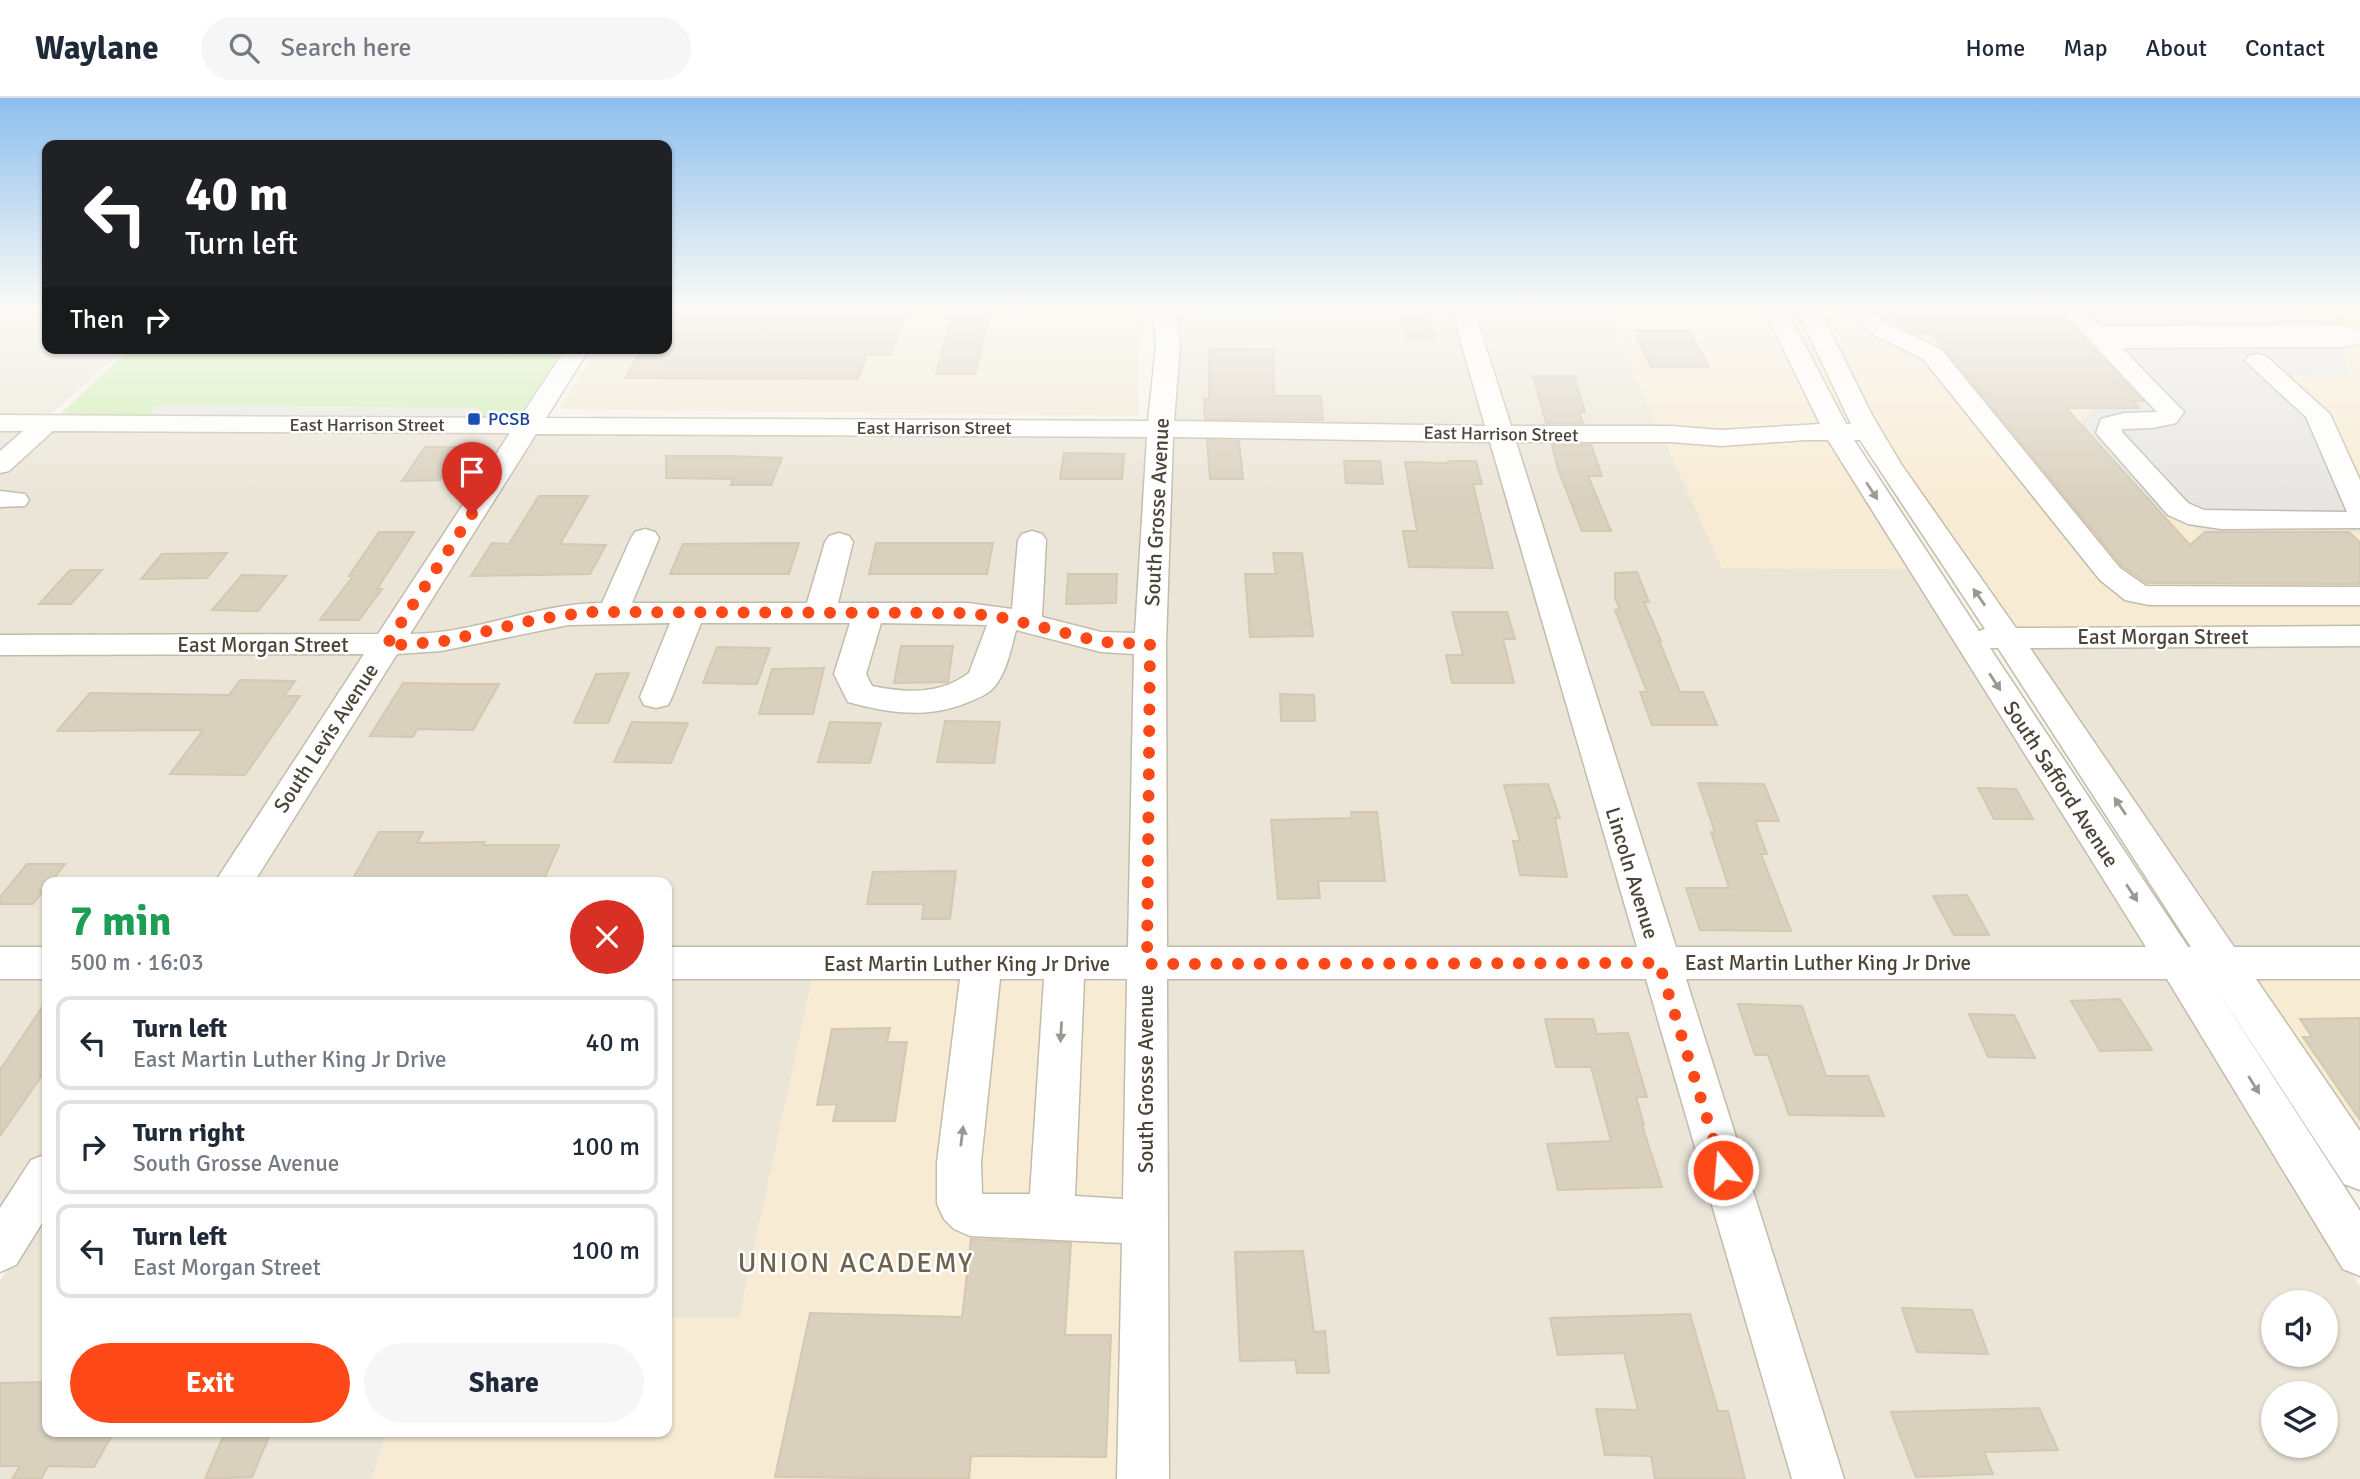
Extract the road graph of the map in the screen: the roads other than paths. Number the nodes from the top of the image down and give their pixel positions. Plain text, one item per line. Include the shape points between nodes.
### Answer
1 (563, 371) edge
2 (1166, 371) edge
3 (1481, 371) edge
4 (1815, 371) edge
5 (1831, 371) edge
6 (1946, 371) edge
7 (2132, 371) edge
8 (2269, 371) edge
9 (0, 423) edge
10 (47, 423) junction
11 (529, 426) junction
12 (1160, 429) junction
13 (1853, 432) junction
14 (1500, 434) junction
15 (0, 465) edge
16 (2360, 510) edge
17 (2360, 520) edge
18 (645, 538) dead end
19 (1032, 540) dead end
20 (839, 542) dead end
21 (2360, 596) edge
22 (613, 612) junction
23 (689, 613) junction
24 (820, 613) junction
25 (868, 613) junction
26 (1015, 620) junction
27 (2360, 636) edge
28 (1966, 638) junction
29 (2007, 638) junction
30 (1150, 644) junction
31 (0, 645) edge
32 (386, 646) junction
33 (656, 696) dead end
34 (237, 877) edge
35 (2177, 962) junction
36 (0, 963) edge
37 (42, 963) edge
38 (672, 963) edge
39 (982, 963) junction
40 (1659, 963) junction
41 (2225, 963) junction
42 (2360, 963) edge
43 (1065, 964) junction
44 (1147, 964) junction
45 (2360, 1170) edge
46 (42, 1183) edge
47 (1051, 1216) junction
48 (1145, 1222) junction
49 (0, 1249) edge
50 (2360, 1254) edge
51 (1143, 1479) edge
52 (1818, 1479) edge

1 - 11 street, South Levis Avenue
2 - 12 street, South Grosse Avenue
3 - 14 street, Lincoln Avenue
4 - 13 street, South Safford Avenue
5 - 13 street, South Safford Avenue
6 - 21 street via 2110,574 2136,593
7 - 17 street via 2171,412 2158,421 2117,421 2110,425 2109,433 2178,509 2221,521
8 - 16 street via 2316,414
9 - 10 street, East Harrison Street
10 - 11 street, East Harrison Street
10 - 15 street
11 - 12 street, East Harrison Street
11 - 32 street, South Levis Avenue
12 - 14 street, East Harrison Street
12 - 30 street, South Grosse Avenue
13 - 14 street, East Harrison Street via 1721,438
13 -> 28 street, South Safford Avenue via 1850,457
29 -> 13 street, South Safford Avenue via 1888,465
14 - 40 street, Lincoln Avenue
18 - 22 street
19 - 26 street
20 - 24 street
22 - 23 street, East Morgan Street
22 - 32 street, East Morgan Street via 558,615 445,641
23 - 24 street, East Morgan Street
23 - 33 street
24 - 25 street, East Morgan Street
25 - 26 street, East Morgan Street via 968,613
25 - 26 street via 850,674 860,694 914,704 944,701 982,680
26 - 30 street, East Morgan Street via 1101,642
27 - 29 street, East Morgan Street
28 - 29 street, East Morgan Street
28 -> 35 street, South Safford Avenue
41 -> 29 street, South Safford Avenue
30 - 44 street, South Grosse Avenue
31 - 32 street, East Morgan Street
32 - 34 street, South Levis Avenue
35 - 40 street, East Martin Luther King Jr Drive
35 - 41 street, East Martin Luther King Jr Drive
35 -> 50 street, South Safford Avenue
36 - 37 street
38 - 39 street, East Martin Luther King Jr Drive
39 - 43 street, East Martin Luther King Jr Drive
47 -> 39 street via 986,1216 970,1213 960,1204 959,1162
40 - 44 street, East Martin Luther King Jr Drive
40 - 52 street, Lincoln Avenue
41 - 42 street, East Martin Luther King Jr Drive
41 - 45 street, South Safford Avenue
43 - 44 street, East Martin Luther King Jr Drive
43 -> 47 street
44 - 48 street, South Grosse Avenue
46 - 49 street
47 - 48 street
48 - 51 street, South Grosse Avenue

